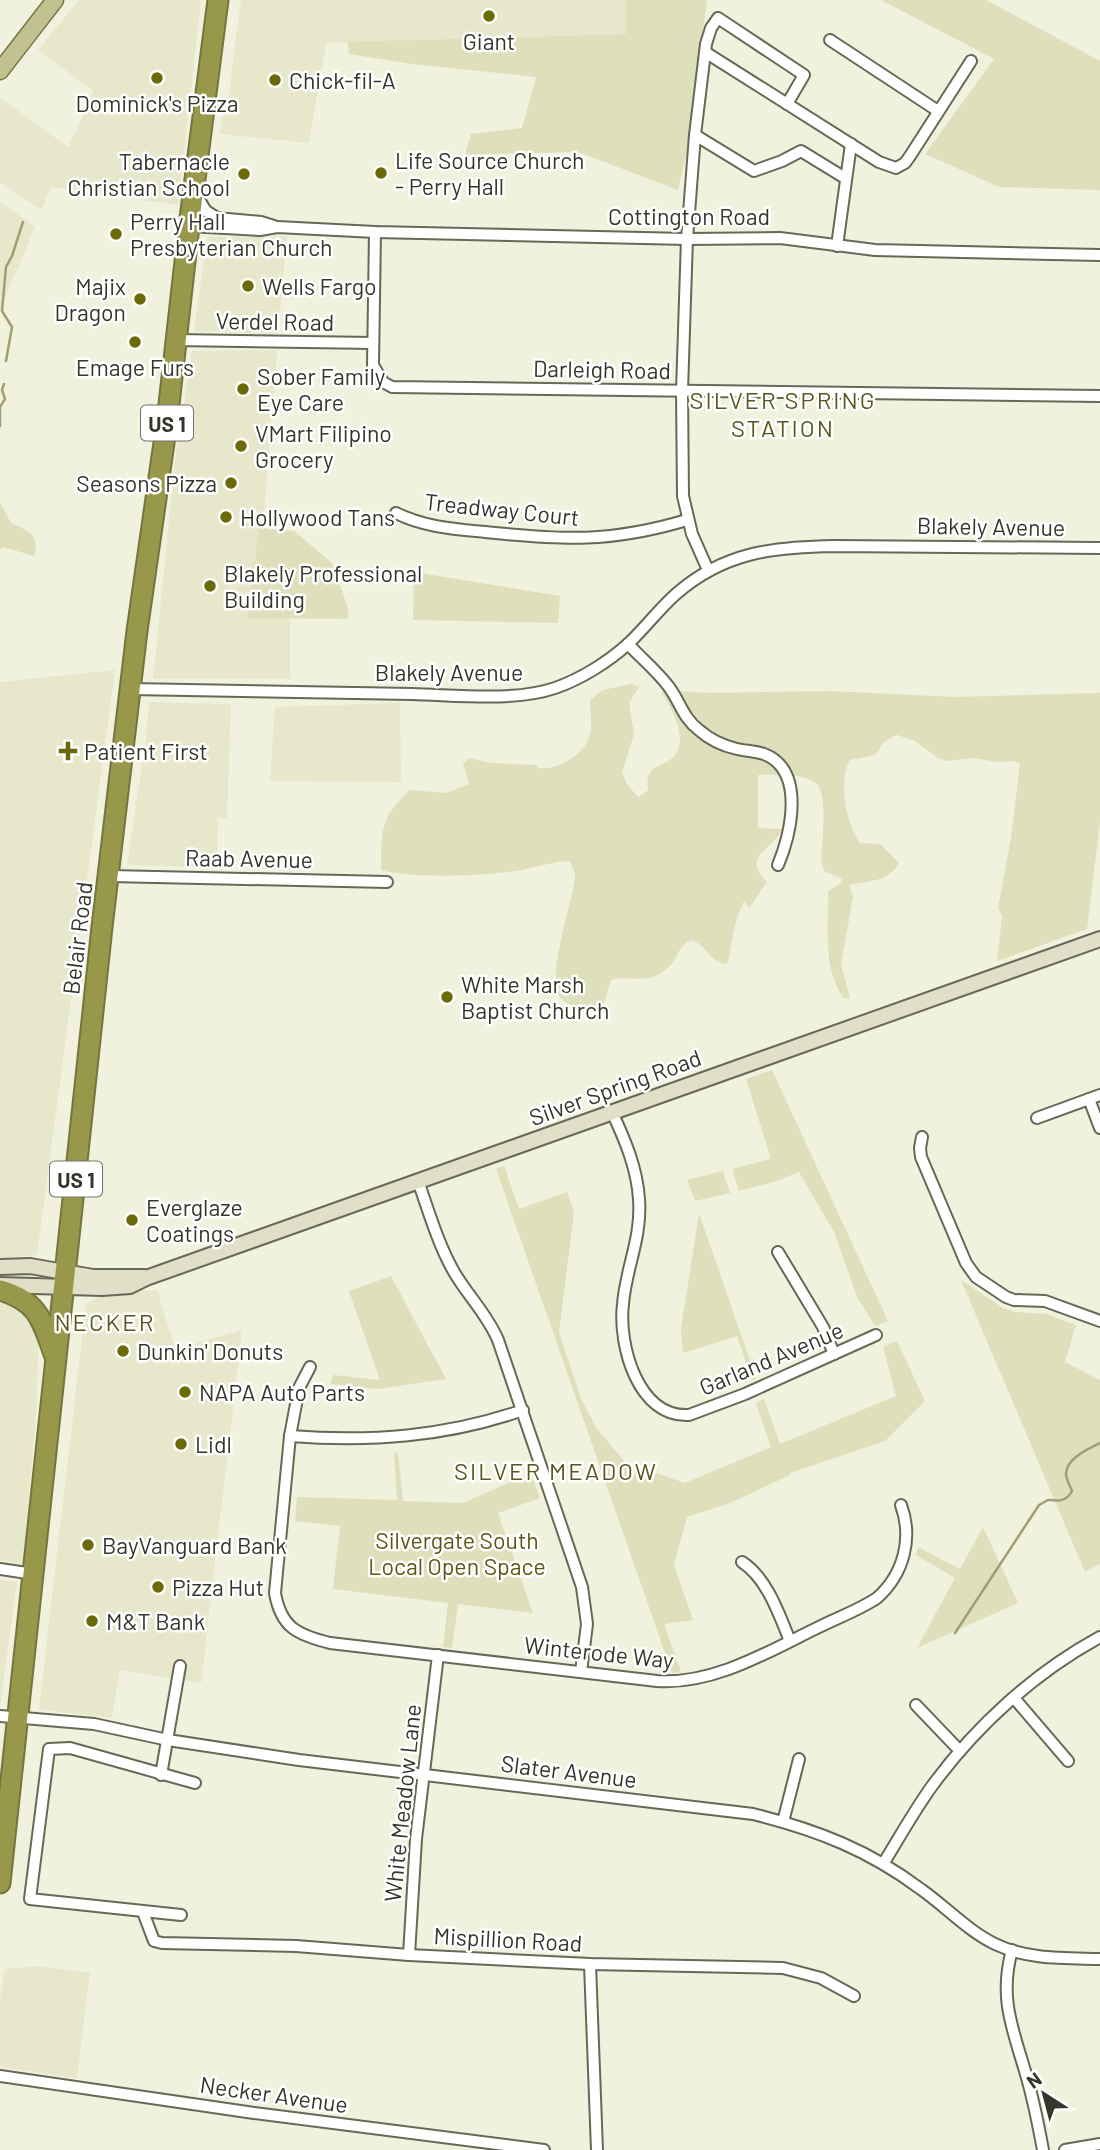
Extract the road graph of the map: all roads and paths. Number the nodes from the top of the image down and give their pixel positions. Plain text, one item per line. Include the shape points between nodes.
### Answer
1 (55, 0) edge
2 (218, 0) edge
3 (830, 40) dead end
4 (705, 52) junction
5 (971, 61) dead end
6 (0, 71) edge
7 (787, 104) junction
8 (938, 111) junction
9 (695, 135) junction
10 (850, 144) junction
11 (845, 178) junction
12 (193, 191) junction
13 (189, 226) junction
14 (276, 227) junction
15 (375, 232) junction
16 (687, 239) junction
17 (837, 246) junction
18 (1100, 255) edge
19 (176, 340) junction
20 (373, 344) junction
21 (682, 391) junction
22 (1100, 396) edge
23 (396, 513) dead end
24 (687, 520) junction
25 (1100, 548) edge
26 (708, 570) junction
27 (628, 644) junction
28 (131, 689) junction
29 (778, 865) dead end
30 (110, 876) junction
31 (387, 882) dead end
32 (1100, 939) edge
33 (1095, 1097) edge
34 (612, 1112) junction
35 (1037, 1118) dead end
36 (1100, 1128) edge
37 (922, 1138) dead end
38 (418, 1181) junction
39 (778, 1252) dead end
40 (0, 1267) edge
41 (65, 1279) junction
42 (0, 1287) edge
43 (1100, 1321) edge
44 (876, 1335) dead end
45 (834, 1354) junction
46 (56, 1361) junction
47 (310, 1367) dead end
48 (523, 1410) junction
49 (290, 1436) junction
50 (901, 1505) dead end
51 (742, 1562) dead end
52 (0, 1569) edge
53 (34, 1574) junction
54 (1100, 1637) edge
55 (790, 1641) junction
56 (438, 1655) junction
57 (180, 1666) dead end
58 (581, 1672) junction
59 (1014, 1698) junction
60 (916, 1705) dead end
61 (9, 1716) edge
62 (168, 1740) junction
63 (960, 1751) junction
64 (799, 1759) dead end
65 (1068, 1761) dead end
66 (161, 1775) junction
67 (424, 1775) junction
68 (195, 1783) dead end
69 (783, 1822) junction
70 (883, 1864) junction
71 (0, 1883) edge
72 (143, 1912) junction
73 (181, 1914) dead end
74 (1012, 1950) junction
75 (409, 1955) junction
76 (1100, 1959) edge
77 (590, 1964) junction
78 (854, 1996) dead end
79 (0, 2076) edge
80 (1100, 2144) edge
81 (544, 2150) edge
82 (597, 2150) edge
83 (1043, 2150) edge
84 (1065, 2150) edge

1 - 6 main road
2 - 12 highway, Belair Road / US 1
3 - 8 street
4 - 7 street
4 - 7 street via 718,18 804,75
4 - 9 street
5 - 8 street
7 - 10 street
8 - 10 street via 901,167 888,166
9 - 11 street via 754,171 801,151
9 - 16 street
10 - 11 street
11 - 17 street
12 - 13 highway, Belair Road / US 1
12 - 14 street, Cottington Road via 210,215
13 - 14 street, Cottington Road
13 - 19 highway, Belair Road / US 1
14 - 15 street, Cottington Road
15 - 16 street, Cottington Road
15 - 20 street, Darleigh Road
16 - 17 street, Cottington Road via 780,238
16 - 21 street
17 - 18 street, Cottington Road
19 - 20 street, Verdel Road
19 - 28 highway, Belair Road / US 1
20 - 21 street, Darleigh Road via 373,365 383,382 392,387
21 - 22 street, Darleigh Road
21 - 24 street
23 - 24 street, Treadway Court via 434,526 567,539 618,537
24 - 26 street
25 - 26 street, Blakely Avenue via 801,546 753,552
26 - 27 street, Blakely Avenue via 676,594
27 - 28 street, Blakely Avenue via 566,684 524,694
27 - 29 street via 670,688 688,721 702,733 736,749 767,755 787,778 792,805 786,848
28 - 30 highway, Belair Road / US 1
30 - 31 street, Raab Avenue
30 - 41 highway, Belair Road / US 1
32 - 34 main road, Silver Spring Road
33 - 35 street
33 - 36 street
34 - 38 main road, Silver Spring Road
34 - 45 street, Garland Avenue via 632,1160 639,1199 639,1231 622,1305 624,1338 650,1400 665,1412 689,1415
37 - 43 street via 921,1157 976,1277 1014,1300 1045,1301
38 - 41 main road, Silver Spring Road via 130,1286
38 - 48 street via 451,1265 493,1328
39 - 45 street
40 - 41 main road, Silver Spring Road via 30,1266
41 - 42 main road, Silver Spring Road
41 - 46 highway, Belair Road / US 1
42 - 46 highway via 34,1309
44 - 45 street, Garland Avenue
46 - 53 highway, Belair Road / US 1
47 - 49 street via 299,1388
48 - 49 street via 465,1427 402,1437 343,1440
48 - 58 street via 582,1587 587,1624
49 - 56 street, Winterode Way via 275,1593 286,1623 330,1643
50 - 55 street, Winterode Way via 908,1530 906,1550 884,1593
51 - 55 street via 763,1584
52 - 53 street
53 - 61 highway, Belair Road / US 1
54 - 59 street
55 - 58 street, Winterode Way via 684,1682
56 - 58 street, Winterode Way
56 - 67 street, White Meadow Lane
57 - 62 street
59 - 63 street
59 - 65 street
60 - 63 street
61 - 62 street, Slater Avenue via 94,1724
61 - 71 highway, Belair Road / US 1
62 - 66 street
62 - 67 street, Slater Avenue
63 - 70 street
64 - 69 street
66 - 68 street
66 - 72 street via 70,1748 49,1749 30,1899
67 - 69 street, Slater Avenue via 753,1814
67 - 75 street, White Meadow Lane
69 - 70 street, Slater Avenue via 820,1833
70 - 74 street, Slater Avenue via 978,1934
72 - 73 street
72 - 75 street, Mispillion Road via 154,1941
74 - 76 street, Slater Avenue via 1040,1957
74 - 83 street via 1005,1982 1007,2007
75 - 77 street, Mispillion Road
77 - 78 street, Mispillion Road via 796,1970
77 - 82 street
79 - 81 street, Necker Avenue
80 - 84 street

